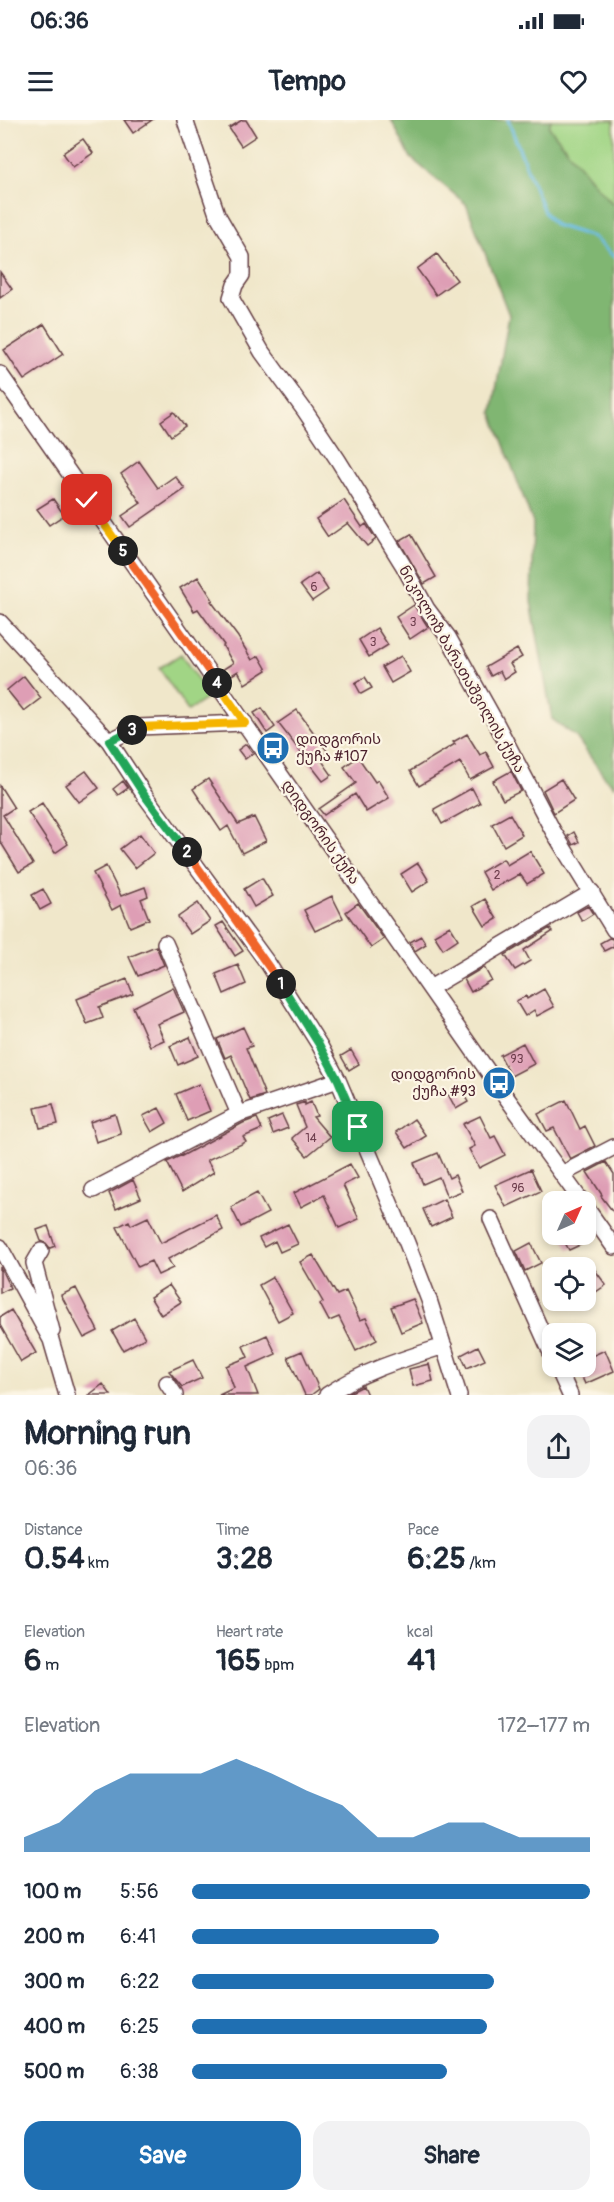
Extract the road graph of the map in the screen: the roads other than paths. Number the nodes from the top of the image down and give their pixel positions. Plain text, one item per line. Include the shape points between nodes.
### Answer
1 (185, 120) edge
2 (0, 374) edge
3 (0, 622) edge
4 (245, 723) junction
5 (109, 741) junction
6 (592, 892) junction
7 (614, 930) edge
8 (165, 944) dead end
9 (429, 988) junction
10 (338, 1080) junction
11 (239, 1114) junction
12 (614, 1148) edge
13 (562, 1174) junction
14 (93, 1190) dead end
15 (574, 1191) edge
16 (491, 1219) dead end
17 (596, 1222) edge
18 (0, 1247) edge
19 (614, 1247) edge
20 (40, 1251) dead end
21 (542, 1333) edge
22 (51, 1340) junction
23 (444, 1346) junction
24 (562, 1377) edge
25 (67, 1395) edge
26 (327, 1395) edge
27 (459, 1395) edge
28 (570, 1395) edge

1 - 6 street, ნიკოლოზ ბარათაშვილის ქუჩა via 217,214 242,257 242,275 231,298 448,638 553,831
2 - 4 street, დიდგორის ქუჩა
3 - 5 street
4 - 5 street via 138,727
4 - 9 street, დიდგორის ქუჩა
5 - 10 street via 269,964
6 - 7 street, ნიკოლოზ ბარათაშვილის ქუჩა
6 - 9 street
8 - 11 street
9 - 13 street, დიდგორის ქუჩა
10 - 11 street
10 - 23 street via 407,1243
11 - 14 street
12 - 13 street
13 - 15 street, დიდგორის ქუჩა
16 - 21 street
17 - 19 street
18 - 22 street
20 - 22 street via 34,1263 52,1328
22 - 25 street
23 - 26 street via 361,1375
23 - 27 street
24 - 28 street

